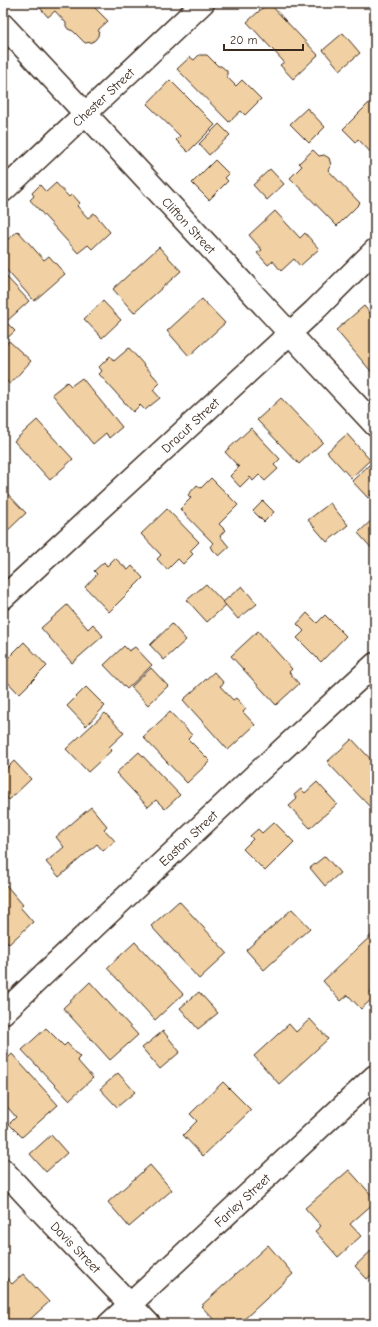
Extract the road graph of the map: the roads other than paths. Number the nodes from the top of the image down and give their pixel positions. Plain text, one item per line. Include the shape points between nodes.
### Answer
1 (203, 3) edge
2 (3, 25) edge
3 (85, 113) junction
4 (3, 191) edge
5 (375, 250) edge
6 (290, 333) junction
7 (375, 425) edge
8 (3, 598) edge
9 (375, 664) edge
10 (3, 1013) edge
11 (375, 1076) edge
12 (3, 1170) edge
13 (130, 1304) junction
14 (109, 1324) edge
15 (149, 1324) edge

1 - 3 street, Chester Street
2 - 3 street, Clifton Street
3 - 4 street, Chester Street
3 - 6 street, Clifton Street
5 - 6 street, Dracut Street
6 - 7 street, Clifton Street
6 - 8 street, Dracut Street
9 - 10 street, Easton Street
11 - 13 street, Farley Street
12 - 13 street, Davis Street
13 - 14 street, Farley Street
13 - 15 street, Davis Street

